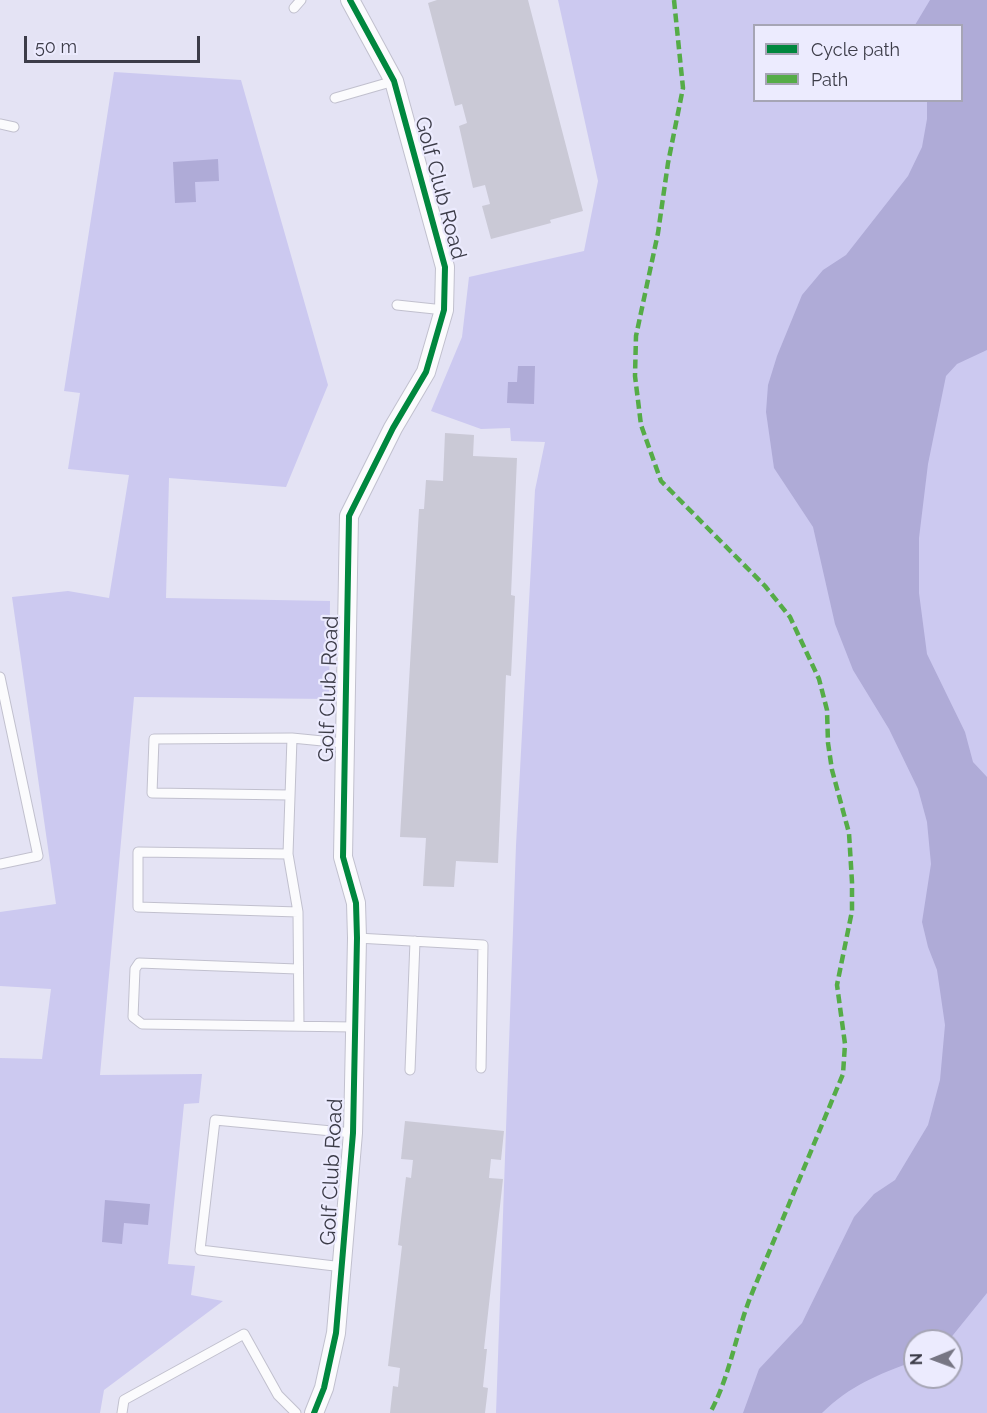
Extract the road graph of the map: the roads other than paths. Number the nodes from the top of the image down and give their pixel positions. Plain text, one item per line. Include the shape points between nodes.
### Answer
1 (301, 0) edge
2 (350, 0) edge
3 (294, 8) dead end
4 (394, 81) junction
5 (335, 98) dead end
6 (0, 124) edge
7 (14, 127) dead end
8 (398, 305) dead end
9 (444, 310) junction
10 (0, 677) edge
11 (292, 738) junction
12 (343, 743) junction
13 (289, 795) junction
14 (288, 854) junction
15 (0, 864) edge
16 (298, 912) junction
17 (357, 938) junction
18 (415, 941) junction
19 (297, 969) junction
20 (299, 1026) junction
21 (354, 1027) junction
22 (481, 1068) dead end
23 (410, 1070) dead end
24 (353, 1133) junction
25 (343, 1267) junction
26 (122, 1413) edge
27 (296, 1413) edge
28 (315, 1413) edge

1 - 3 lane
2 - 4 street, Golf Club Road
4 - 5 lane
4 - 9 street, Golf Club Road via 445,267
6 - 7 lane
8 - 9 lane
9 - 12 street, Golf Club Road via 426,372 349,516
10 - 15 lane via 38,856
11 - 12 lane
11 - 13 lane
11 - 13 lane via 154,739 152,793
12 - 17 street, Golf Club Road via 343,857 356,903
13 - 14 lane
14 - 16 lane
14 - 16 lane via 138,852 138,907
16 - 19 lane
17 - 18 lane
17 - 21 street, Golf Club Road
18 - 22 lane via 483,945
18 - 23 lane
19 - 20 lane
19 - 20 lane via 139,963 135,969 133,1017 142,1024
20 - 21 lane
21 - 24 street, Golf Club Road
24 - 25 street, Golf Club Road
24 - 25 lane via 215,1120 200,1250
25 - 28 street, Golf Club Road via 336,1333
26 - 27 lane via 124,1400 244,1334 278,1395

